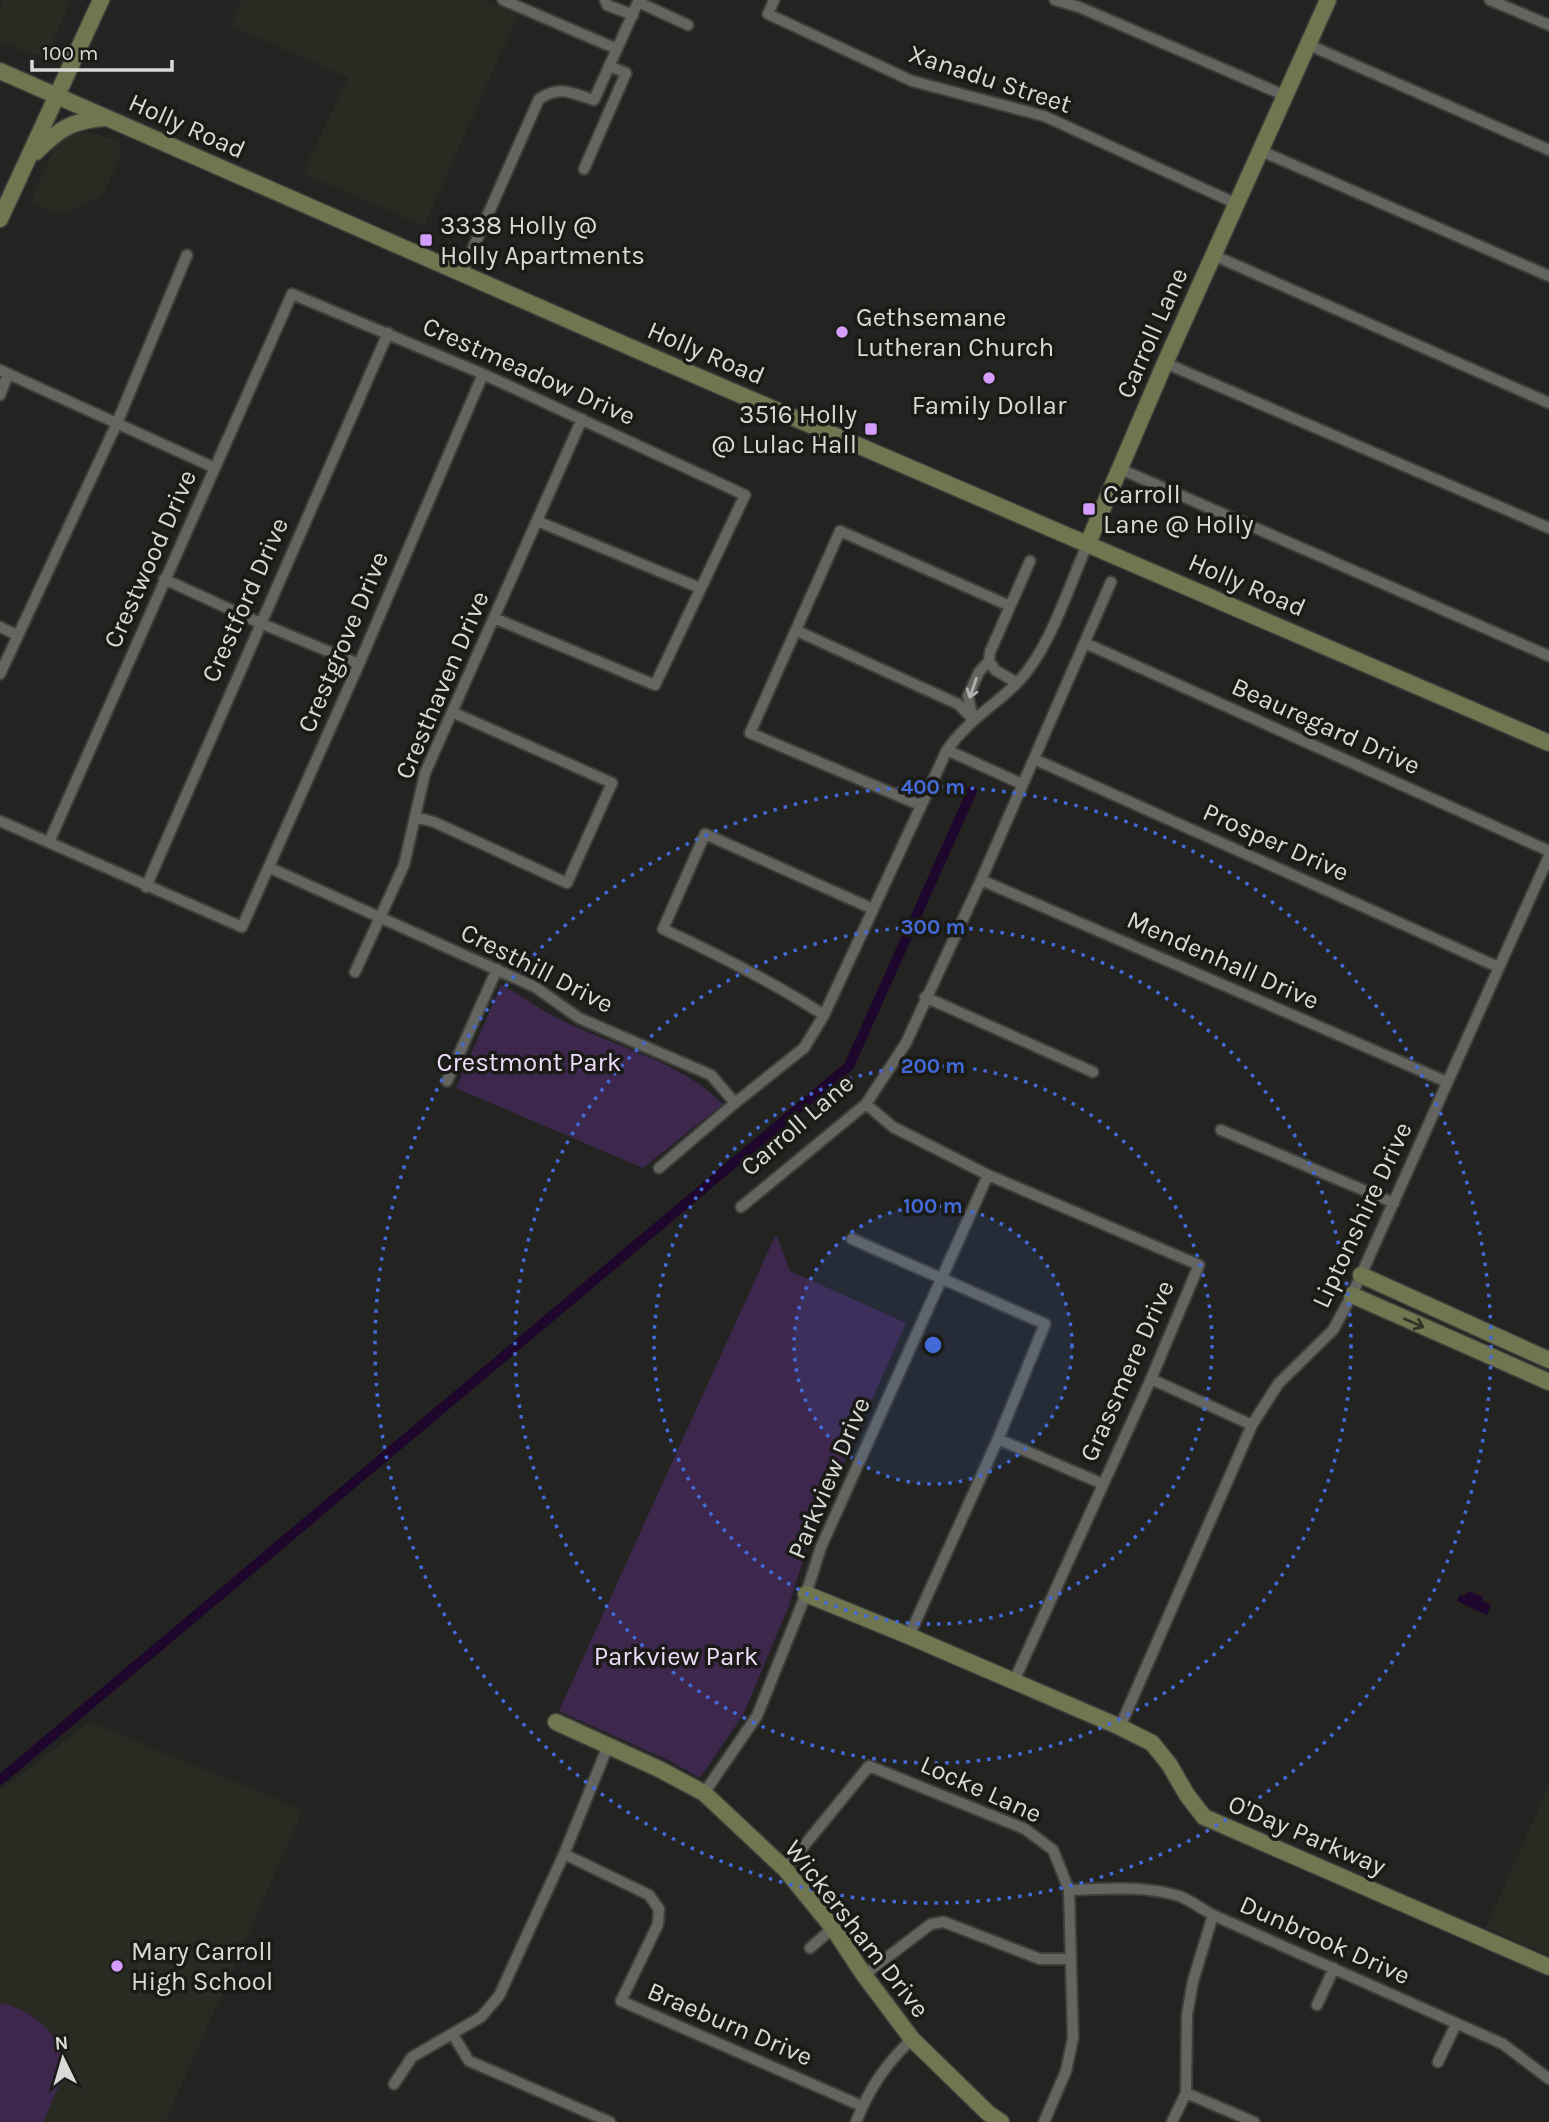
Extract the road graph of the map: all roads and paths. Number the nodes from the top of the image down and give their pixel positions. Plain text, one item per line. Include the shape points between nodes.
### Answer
1 (101, 0) edge
2 (503, 0) edge
3 (605, 0) edge
4 (774, 0) edge
5 (1055, 0) edge
6 (1328, 0) edge
7 (1490, 0) edge
8 (638, 1) edge
9 (633, 15) junction
10 (688, 24) dead end
11 (1549, 25) edge
12 (1309, 45) junction
13 (617, 49) junction
14 (609, 66) junction
15 (0, 71) edge
16 (57, 96) junction
17 (1286, 96) junction
18 (594, 100) junction
19 (609, 111) junction
20 (106, 118) junction
21 (1549, 150) edge
22 (1261, 151) junction
23 (29, 158) junction
24 (584, 169) dead end
25 (1237, 204) junction
26 (0, 219) edge
27 (187, 255) dead end
28 (1213, 255) junction
29 (462, 273) junction
30 (1549, 276) edge
31 (292, 294) joint
32 (388, 333) junction
33 (1164, 363) junction
34 (4, 372) edge
35 (483, 374) junction
36 (0, 395) edge
37 (1549, 403) edge
38 (582, 419) junction
39 (117, 423) junction
40 (215, 468) junction
41 (1118, 468) junction
42 (537, 521) junction
43 (1549, 528) edge
44 (1088, 542) junction
45 (1030, 561) dead end
46 (164, 579) junction
47 (1111, 582) dead end
48 (700, 588) junction
49 (1010, 606) junction
50 (494, 618) junction
51 (260, 623) junction
52 (0, 627) edge
53 (797, 631) junction
54 (17, 635) junction
55 (1085, 643) junction
56 (1549, 656) edge
57 (989, 662) junction
58 (359, 664) junction
59 (0, 674) edge
60 (1017, 683) junction
61 (452, 712) junction
62 (973, 719) junction
63 (1549, 743) edge
64 (947, 750) junction
65 (1034, 759) junction
66 (1022, 784) junction
67 (920, 805) junction
68 (415, 817) junction
69 (0, 821) edge
70 (49, 842) junction
71 (1549, 850) edge
72 (1549, 856) edge
73 (270, 867) junction
74 (981, 880) junction
75 (146, 887) junction
76 (873, 909) junction
77 (379, 918) junction
78 (1498, 967) junction
79 (497, 969) junction
80 (355, 972) dead end
81 (925, 998) junction
82 (824, 1015) junction
83 (1093, 1072) dead end
84 (447, 1081) dead end
85 (1447, 1082) junction
86 (735, 1103) junction
87 (866, 1104) junction
88 (1221, 1130) dead end
89 (659, 1168) dead end
90 (988, 1175) junction
91 (1394, 1203) junction
92 (741, 1207) dead end
93 (852, 1239) dead end
94 (1361, 1275) junction
95 (941, 1279) junction
96 (1352, 1296) junction
97 (1549, 1360) edge
98 (1151, 1379) junction
99 (1549, 1382) edge
100 (1252, 1424) junction
101 (998, 1438) junction
102 (1102, 1484) junction
103 (806, 1594) junction
104 (909, 1636) junction
105 (1014, 1681) junction
106 (556, 1722) dead end
107 (1120, 1727) junction
108 (608, 1746) junction
109 (704, 1793) junction
110 (564, 1854) junction
111 (785, 1868) junction
112 (1069, 1890) junction
113 (1213, 1915) junction
114 (833, 1928) junction
115 (810, 1948) dead end
116 (1070, 1959) junction
117 (1549, 1967) edge
118 (1334, 1968) junction
119 (864, 1975) junction
120 (1317, 2006) dead end
121 (1456, 2024) junction
122 (453, 2035) junction
123 (912, 2039) junction
124 (1438, 2062) dead end
125 (1549, 2079) edge
126 (394, 2084) dead end
127 (1186, 2093) junction
128 (862, 2106) junction
129 (991, 2119) edge
130 (610, 2122) edge
131 (856, 2122) edge
132 (1044, 2122) edge
133 (1172, 2122) edge
134 (1254, 2122) edge

1 - 16 street
2 - 13 street
3 - 9 street
4 - 25 street, Xanadu Street via 768,14 912,81 1044,117
5 - 17 street
6 - 12 street, Carroll Lane
7 - 11 street
8 - 9 street
8 - 10 street
9 - 13 street
12 - 17 street, Carroll Lane
12 - 21 street
13 - 14 street
14 - 18 street
14 - 19 street via 626,74
15 - 16 street, Holly Road
16 - 20 street, Holly Road
16 - 23 street
17 - 22 street, Carroll Lane
18 - 19 street
18 - 29 street via 562,90 539,99
19 - 24 street
20 - 23 street via 70,124
20 - 29 street, Holly Road
22 - 25 street, Carroll Lane
22 - 30 street
23 - 26 street
25 - 28 street, Carroll Lane
27 - 39 street
28 - 33 street, Carroll Lane
28 - 37 street
29 - 44 street, Holly Road
31 - 32 street, Crestmeadow Drive
31 - 40 street, Crestwood Drive
32 - 35 street, Crestmeadow Drive
32 - 51 street, Crestford Drive
33 - 41 street, Carroll Lane
33 - 43 street
34 - 36 street
34 - 39 street
35 - 38 street, Crestmeadow Drive
35 - 58 street, Crestgrove Drive
38 - 42 street, Cresthaven Drive
38 - 48 street, Crestmeadow Drive via 745,495
39 - 40 street
39 - 54 street
40 - 46 street, Crestwood Drive
41 - 44 street, Carroll Lane
41 - 56 street
42 - 48 street
42 - 50 street, Cresthaven Drive
44 - 60 street, Carroll Lane via 1036,660
44 - 63 street, Holly Road
45 - 49 street
46 - 51 street
46 - 70 street, Crestwood Drive
47 - 55 street, Carroll Lane
48 - 50 street via 655,685
49 - 53 street via 840,531
49 - 57 street
50 - 61 street, Cresthaven Drive
51 - 58 street
51 - 75 street, Crestford Drive
52 - 54 street
53 - 62 street via 958,704
53 - 67 street via 750,733
54 - 59 street
55 - 65 street, Carroll Lane
55 - 71 street, Beauregard Drive
57 - 60 street
57 -> 62 street via 968,696
58 - 73 street, Crestgrove Drive
60 - 62 street, Carroll Lane
61 - 68 street, Cresthaven Drive via 425,773
61 - 68 street via 612,783 567,883
62 - 64 street, Carroll Lane
64 - 66 street
64 - 67 street, Carroll Lane
65 - 66 street, Carroll Lane
65 - 78 street, Prosper Drive
66 - 74 street, Carroll Lane
67 - 76 street, Carroll Lane
68 - 77 street, Cresthaven Drive via 404,864
69 - 70 street
70 - 75 street
72 - 78 street, Liptonshire Drive
73 - 75 street, Crestgrove Drive via 242,927
73 - 77 street, Cresthill Drive
74 - 81 street, Carroll Lane
74 - 85 street, Mendenhall Drive
76 - 82 street, Carroll Lane
76 - 82 street via 705,834 663,929 787,991
77 - 79 street, Cresthill Drive
77 - 80 street, Cresthaven Drive
78 - 85 street, Liptonshire Drive
79 - 84 street
79 - 86 street, Cresthill Drive via 536,987 579,1018 711,1075
81 - 83 street
81 - 87 street, Carroll Lane via 906,1043
82 - 86 street, Carroll Lane via 804,1048
85 - 91 street, Liptonshire Drive
86 - 89 street, Carroll Lane
87 - 90 street, Grassmere Drive via 894,1127
87 - 92 street, Carroll Lane
88 - 91 street
90 - 95 street, Parkview Drive
90 - 98 street, Grassmere Drive via 1199,1265
91 - 94 street, Liptonshire Drive
93 - 95 street
94 - 96 street, Liptonshire Drive
94 - 97 street
95 - 101 street via 1045,1324
95 - 103 street, Parkview Drive via 821,1547
96 -> 99 street
96 - 100 street, Liptonshire Drive via 1333,1330 1278,1384
98 - 100 street
98 - 102 street, Grassmere Drive
100 - 107 street, Liptonshire Drive
101 - 102 street
101 - 104 street
102 - 105 street, Grassmere Drive
103 - 104 street, O'Day Parkway
103 - 109 street, Parkview Drive via 757,1716
104 - 105 street, O'Day Parkway
105 - 107 street, O'Day Parkway
106 - 108 street, Wickersham Drive
107 - 117 street, O'Day Parkway via 1152,1743 1204,1817
108 - 109 street, Wickersham Drive
108 - 110 street
109 - 111 street, Wickersham Drive
110 - 122 street via 499,1996 481,2017
110 - 128 street, Braeburn Drive via 649,1895 659,1909 658,1924 621,2001
111 - 112 street, Locke Lane via 869,1766 1025,1829 1053,1850
111 - 114 street, Wickersham Drive
112 - 113 street, Dunbrook Drive via 1154,1891 1180,1897
112 - 116 street, Locke Lane
113 - 118 street, Dunbrook Drive
113 - 127 street via 1187,2015
114 - 115 street
114 - 119 street, Wickersham Drive
116 - 119 street via 1040,1959 944,1922 931,1924
116 - 132 street, Locke Lane via 1073,2038 1066,2071
118 - 120 street
118 - 121 street, Dunbrook Drive
119 - 123 street, Wickersham Drive
121 - 124 street
121 - 125 street, Dunbrook Drive via 1503,2044
122 - 126 street via 412,2057
122 - 130 street via 469,2061
123 - 128 street via 887,2064
123 - 129 street, Wickersham Drive via 942,2059
127 - 133 street
127 - 134 street
128 - 131 street

